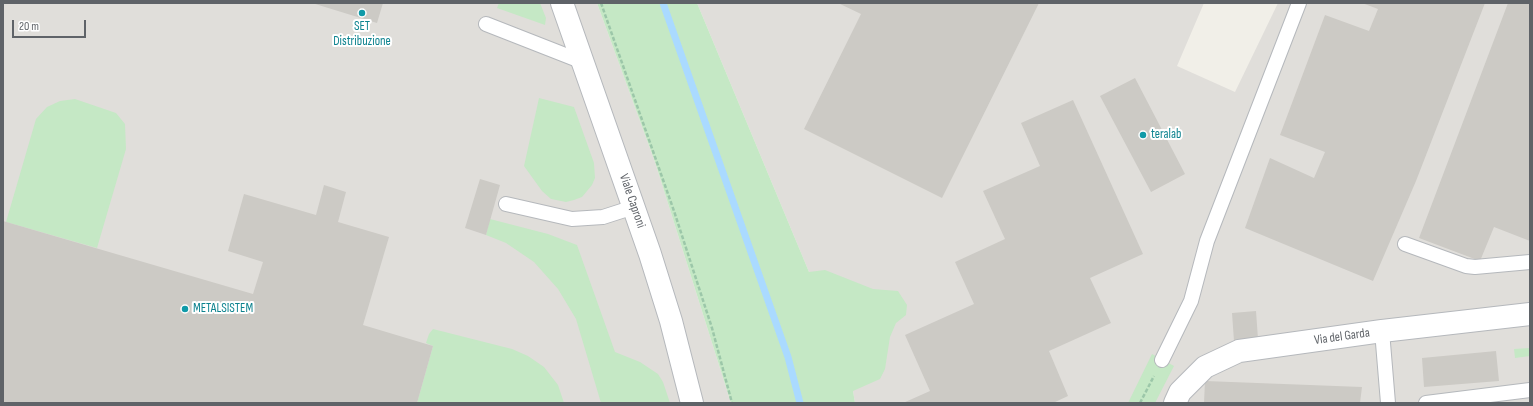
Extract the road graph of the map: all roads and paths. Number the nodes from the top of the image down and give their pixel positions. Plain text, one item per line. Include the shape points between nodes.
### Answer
1 (562, 3) edge
2 (601, 3) edge
3 (1299, 3) edge
4 (486, 24) dead end
5 (583, 62) junction
6 (506, 204) dead end
7 (634, 207) junction
8 (1404, 244) dead end
9 (1530, 262) edge
10 (1530, 314) edge
11 (1382, 331) junction
12 (1162, 360) joint
13 (1530, 390) edge
14 (692, 403) edge
15 (732, 403) edge
16 (1140, 403) edge
17 (1175, 403) edge
18 (1388, 403) edge
19 (1426, 403) edge

1 - 5 street, Viale Caproni
2 - 15 path via 676,218 712,328
3 - 12 lane via 1207,241 1191,301
4 - 5 lane
5 - 7 street, Viale Caproni
6 - 7 lane via 572,219 603,217
7 - 14 street, Viale Caproni via 671,321
8 - 9 lane via 1466,266
10 - 11 street, Via del Garda
11 - 17 street, Via del Garda via 1239,351 1205,367 1180,392
11 - 18 lane
12 - 16 path
13 - 19 lane

